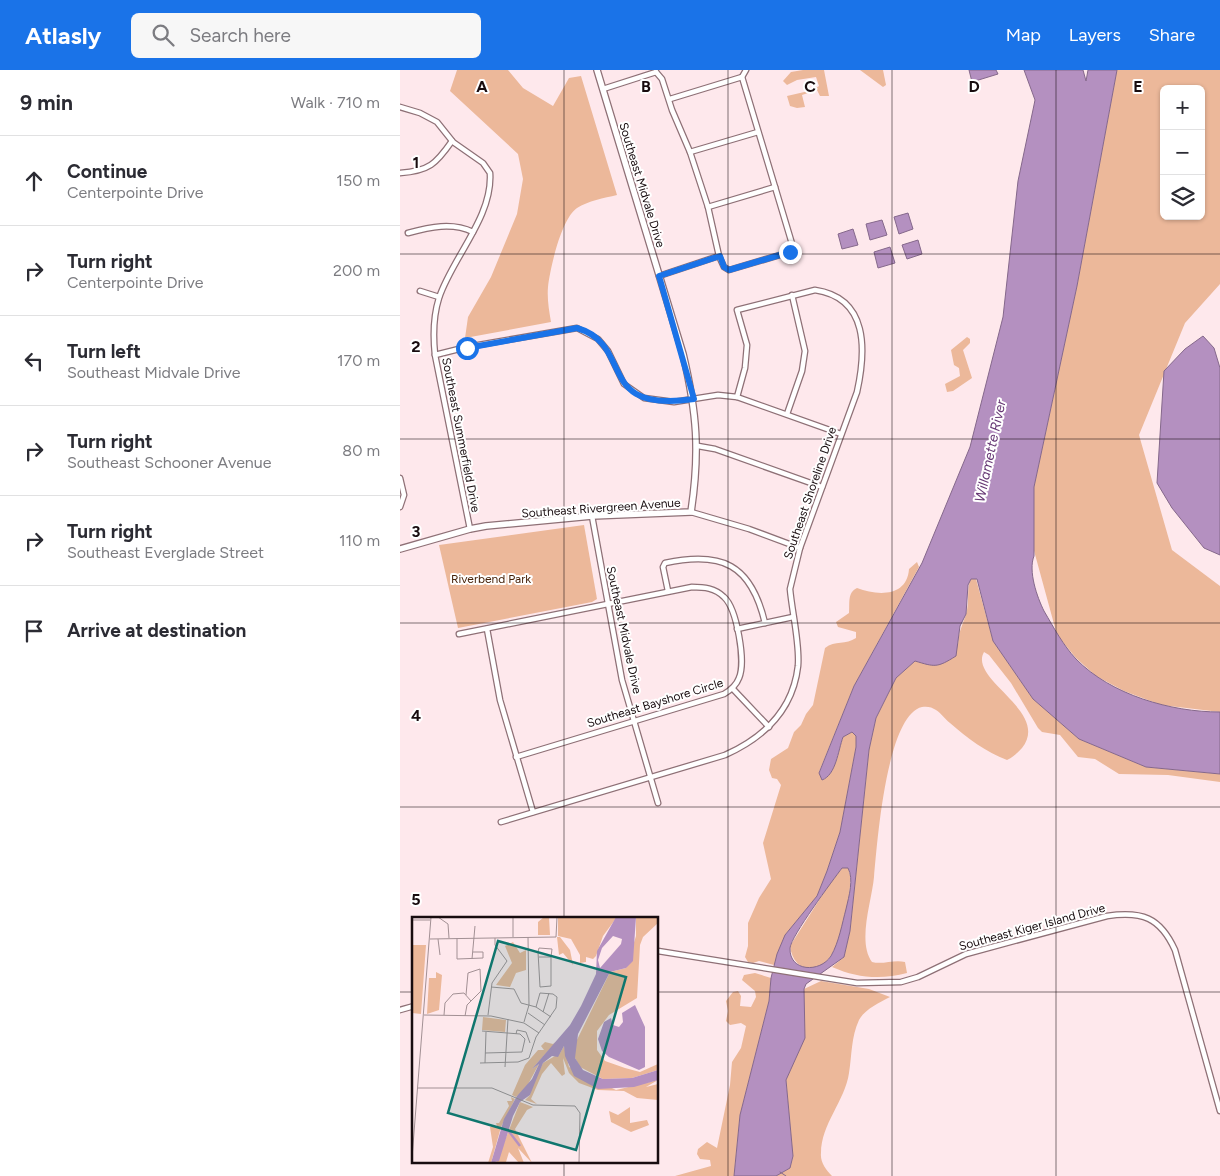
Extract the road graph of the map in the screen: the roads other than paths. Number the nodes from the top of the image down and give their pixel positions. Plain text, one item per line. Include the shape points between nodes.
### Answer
1 (597, 70) edge
2 (746, 70) edge
3 (656, 71) edge
4 (742, 77) junction
5 (603, 89) junction
6 (670, 99) junction
7 (400, 106) edge
8 (758, 132) junction
9 (452, 141) junction
10 (690, 152) junction
11 (400, 173) edge
12 (775, 187) junction
13 (708, 208) junction
14 (473, 232) junction
15 (408, 233) dead end
16 (720, 256) junction
17 (659, 276) junction
18 (420, 291) dead end
19 (792, 295) junction
20 (439, 297) junction
21 (435, 355) junction
22 (737, 397) junction
23 (694, 399) junction
24 (787, 414) junction
25 (842, 434) junction
26 (698, 446) junction
27 (400, 478) edge
28 (822, 487) junction
29 (400, 507) edge
30 (691, 512) junction
31 (592, 516) junction
32 (470, 529) junction
33 (800, 548) junction
34 (400, 549) edge
35 (668, 592) junction
36 (607, 604) junction
37 (793, 617) junction
38 (765, 623) junction
39 (487, 629) junction
40 (737, 630) junction
41 (459, 634) dead end
42 (732, 689) junction
43 (634, 721) junction
44 (769, 727) junction
45 (516, 757) junction
46 (651, 778) junction
47 (658, 803) dead end
48 (533, 812) junction
49 (501, 822) dead end
50 (659, 951) edge
51 (1220, 1111) edge

1 - 5 street, Southeast Midvale Drive
2 - 4 street
3 - 5 street
3 - 6 street
4 - 6 street
4 - 8 street
5 - 17 street, Southeast Midvale Drive
6 - 10 street
7 - 9 street, Southeast Summerfield Drive via 437,122
8 - 10 street
8 - 12 street
9 - 11 street via 433,165 416,172
9 - 14 street, Southeast Summerfield Drive via 483,163 490,174 485,203
10 - 13 street
12 - 13 street
12 - 16 street via 792,250 726,270
13 - 16 street
14 - 15 street via 449,225
14 - 20 street, Southeast Summerfield Drive
16 - 17 street
17 - 23 street, Southeast Midvale Drive
18 - 20 street
19 - 22 street, Southeast Shoreline Drive via 737,310 747,345
19 - 24 street via 805,351 802,371
19 - 25 street, Southeast Shoreline Drive via 816,290 828,292 848,305 859,325 863,352 861,372
20 - 21 street, Southeast Summerfield Drive via 434,317
21 - 23 street via 577,328 603,344 619,378 636,394 661,402
21 - 32 street, Southeast Summerfield Drive
22 - 23 street via 718,395
22 - 24 street
23 - 26 street, Southeast Midvale Drive
24 - 25 street
25 - 28 street, Southeast Shoreline Drive
26 - 28 street
26 - 30 street, Southeast Midvale Drive
27 - 29 street via 404,495
28 - 33 street, Southeast Shoreline Drive
30 - 31 street, Southeast Rivergreen Avenue
30 - 33 street, Southeast Rivergreen Avenue
31 - 32 street, Southeast Rivergreen Avenue
31 - 36 street, Southeast Midvale Drive
32 - 34 street, Southeast Rivergreen Avenue
33 - 37 street, Southeast Shoreline Drive via 790,589
35 - 36 street, Southeast Bayshore Circle
35 - 38 street via 665,563 688,558 724,562 737,570 752,587
35 - 40 street, Southeast Bayshore Circle via 692,587 715,590 730,605
36 - 39 street, Southeast Bayshore Circle
36 - 43 street, Southeast Midvale Drive
37 - 38 street
37 - 44 street, Southeast Shoreline Drive via 798,667 790,696
38 - 40 street
39 - 41 street, Southeast Bayshore Circle
39 - 45 street via 500,700
40 - 42 street, Southeast Bayshore Circle via 742,663 739,678
42 - 43 street, Southeast Bayshore Circle
42 - 44 street
43 - 45 street, Southeast Bayshore Circle
43 - 46 street, Southeast Midvale Drive
44 - 46 street, Southeast Shoreline Drive via 745,746 725,756
45 - 48 street
46 - 47 street, Southeast Midvale Drive
46 - 48 street, Southeast Shoreline Drive
48 - 49 street, Southeast Shoreline Drive
50 - 51 street, Southeast Kiger Island Drive via 857,983 901,982 966,954 1107,916 1132,914 1146,917 1165,931 1175,950

